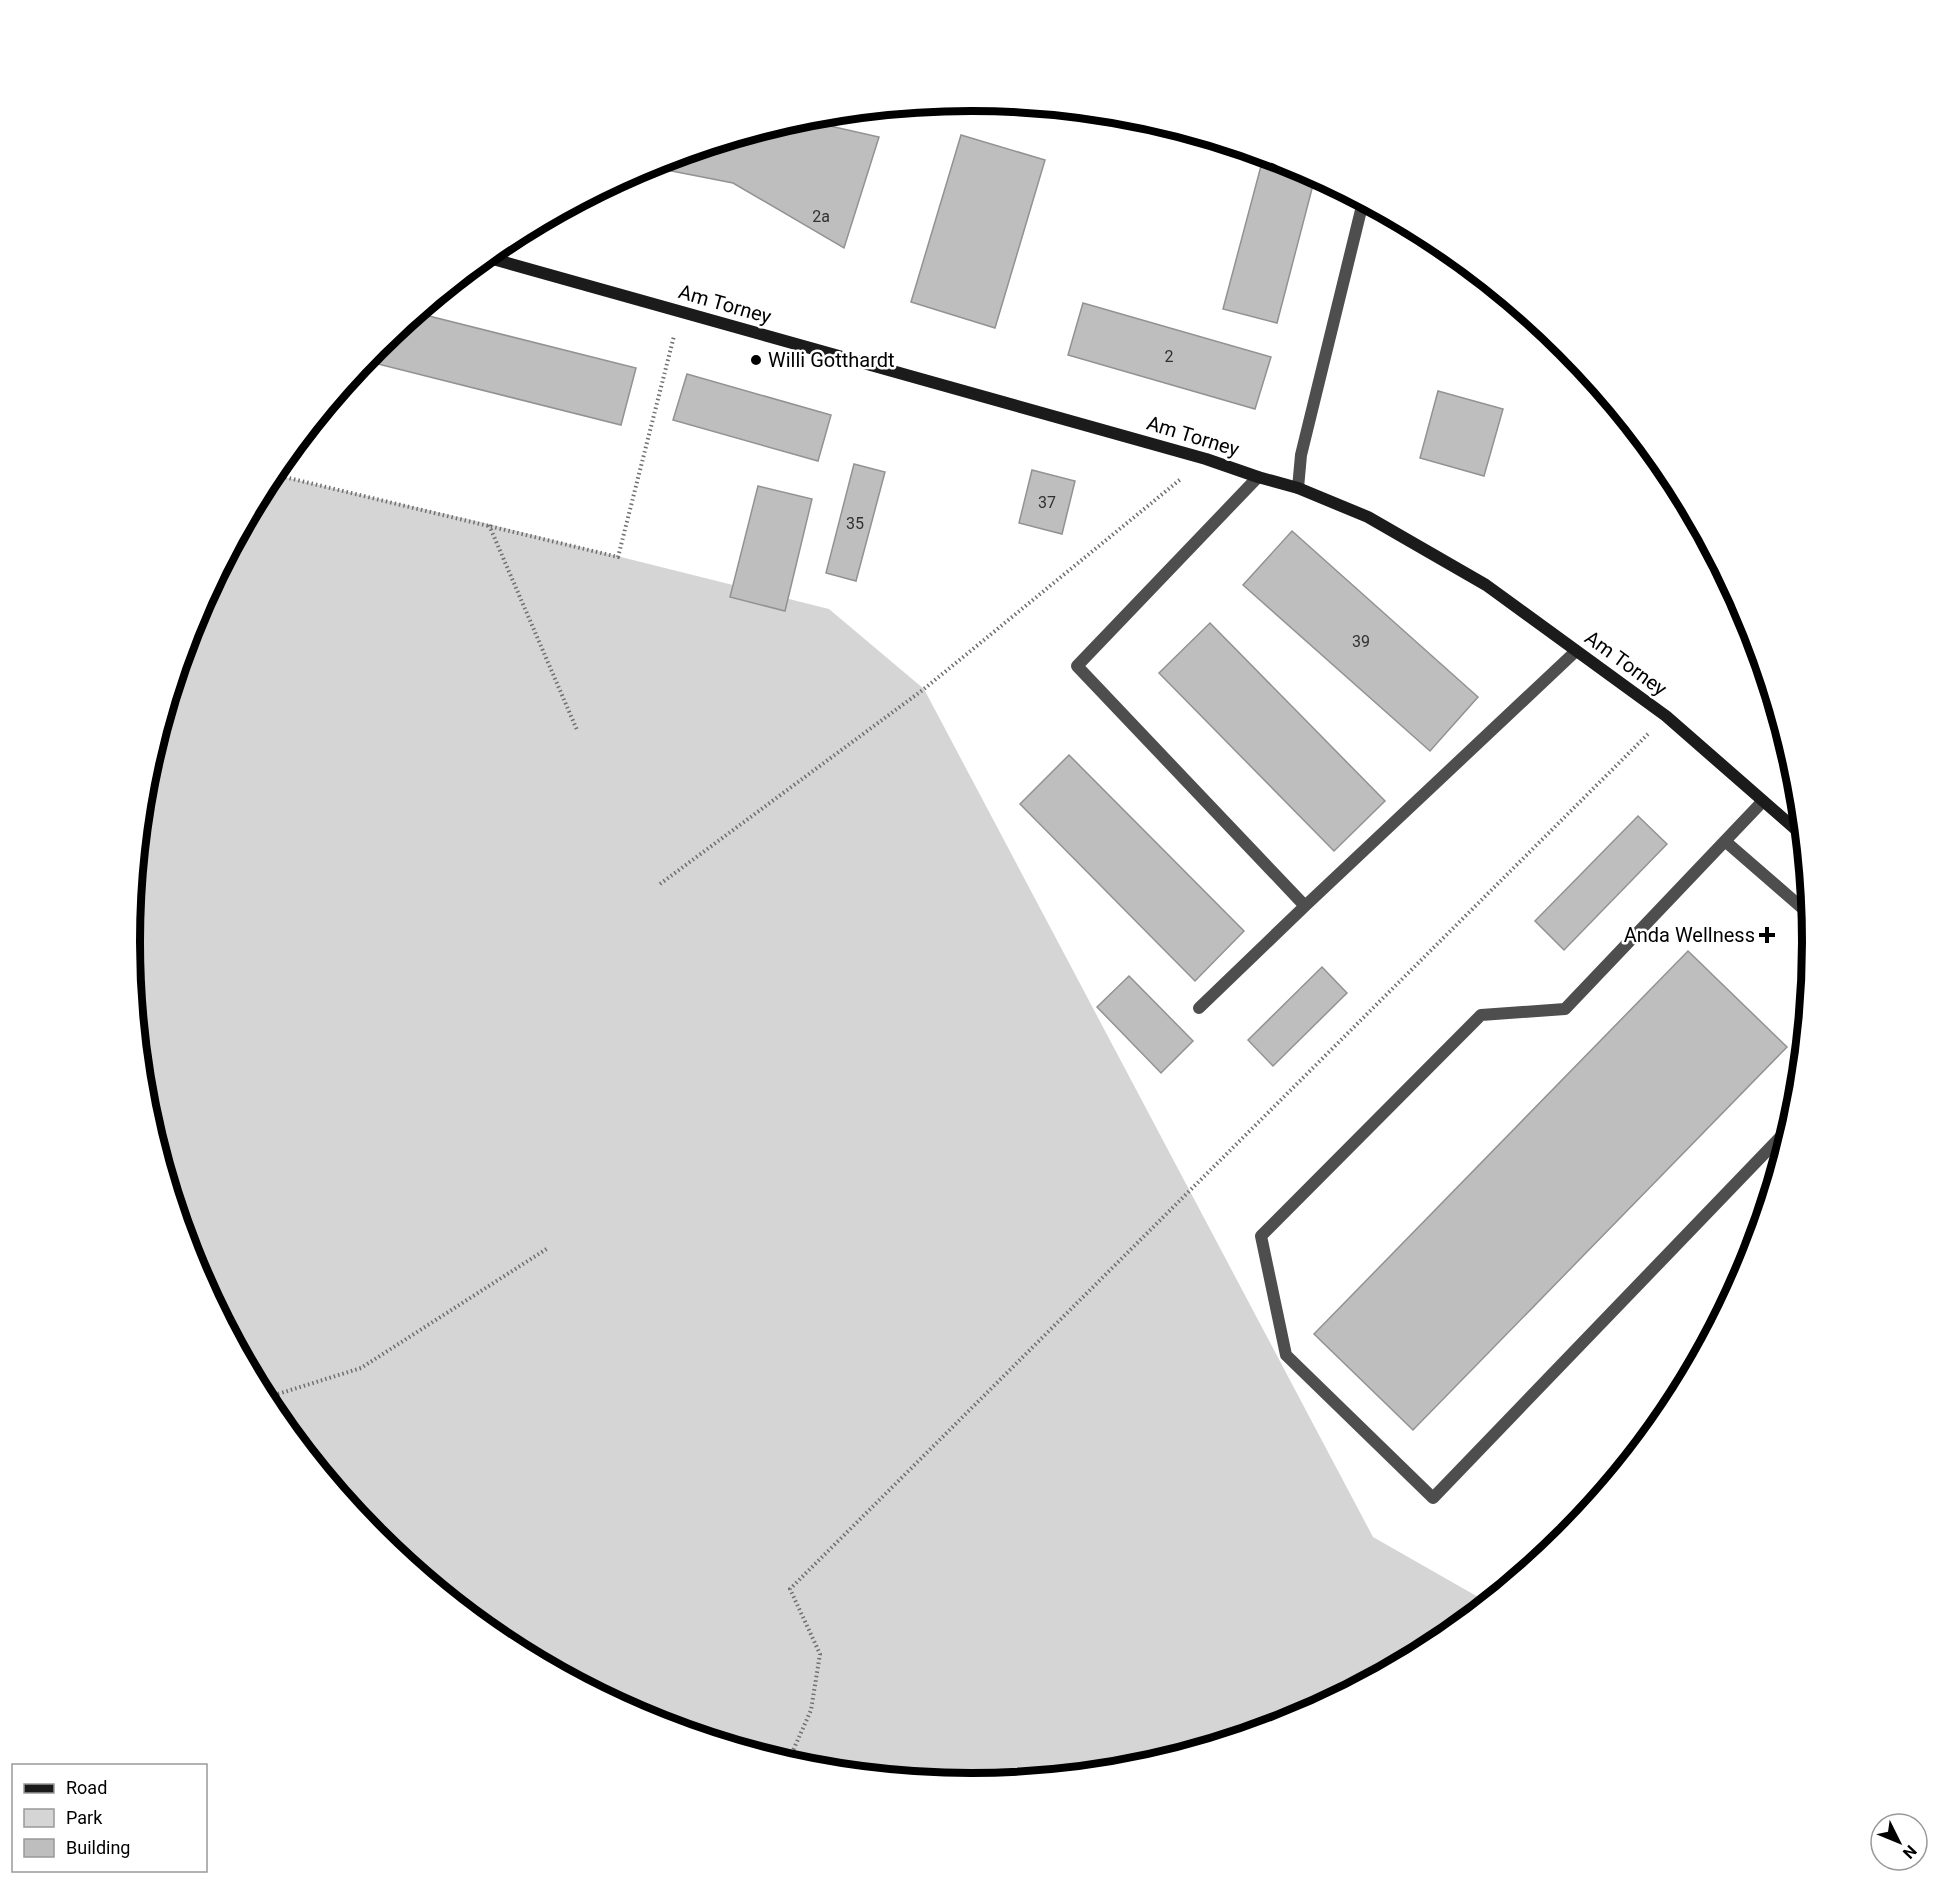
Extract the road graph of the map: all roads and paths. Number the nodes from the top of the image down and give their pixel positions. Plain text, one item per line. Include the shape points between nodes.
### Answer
1 (1361, 209) edge
2 (498, 259) edge
3 (680, 312) junction
4 (1206, 459) junction
5 (283, 476) edge
6 (1258, 477) junction
7 (1298, 488) junction
8 (489, 524) junction
9 (1576, 651) junction
10 (1666, 716) junction
11 (577, 730) dead end
12 (1763, 801) junction
13 (1793, 827) edge
14 (1725, 841) junction
15 (660, 884) dead end
16 (1305, 906) junction
17 (1801, 907) edge
18 (1199, 1008) dead end
19 (1777, 1139) edge
20 (548, 1248) dead end
21 (274, 1395) edge
22 (792, 1753) edge

1 - 7 lane via 1301,455
2 - 3 street, Am Torney
3 - 4 street, Am Torney
3 - 8 path via 618,557
4 - 6 street, Am Torney
4 - 15 path via 924,689
5 - 8 path
6 - 7 street, Am Torney
6 - 16 lane via 1077,666
7 - 9 street, Am Torney via 1368,517 1486,585
8 - 11 path
9 - 10 street, Am Torney
9 - 16 lane
10 - 12 street, Am Torney
10 - 22 path via 790,1589 820,1654 811,1710
12 - 13 street, Am Torney
12 - 14 lane
14 - 17 lane
14 - 19 lane via 1565,1009 1481,1015 1261,1236 1286,1355 1433,1498
16 - 18 lane
20 - 21 path via 361,1368

